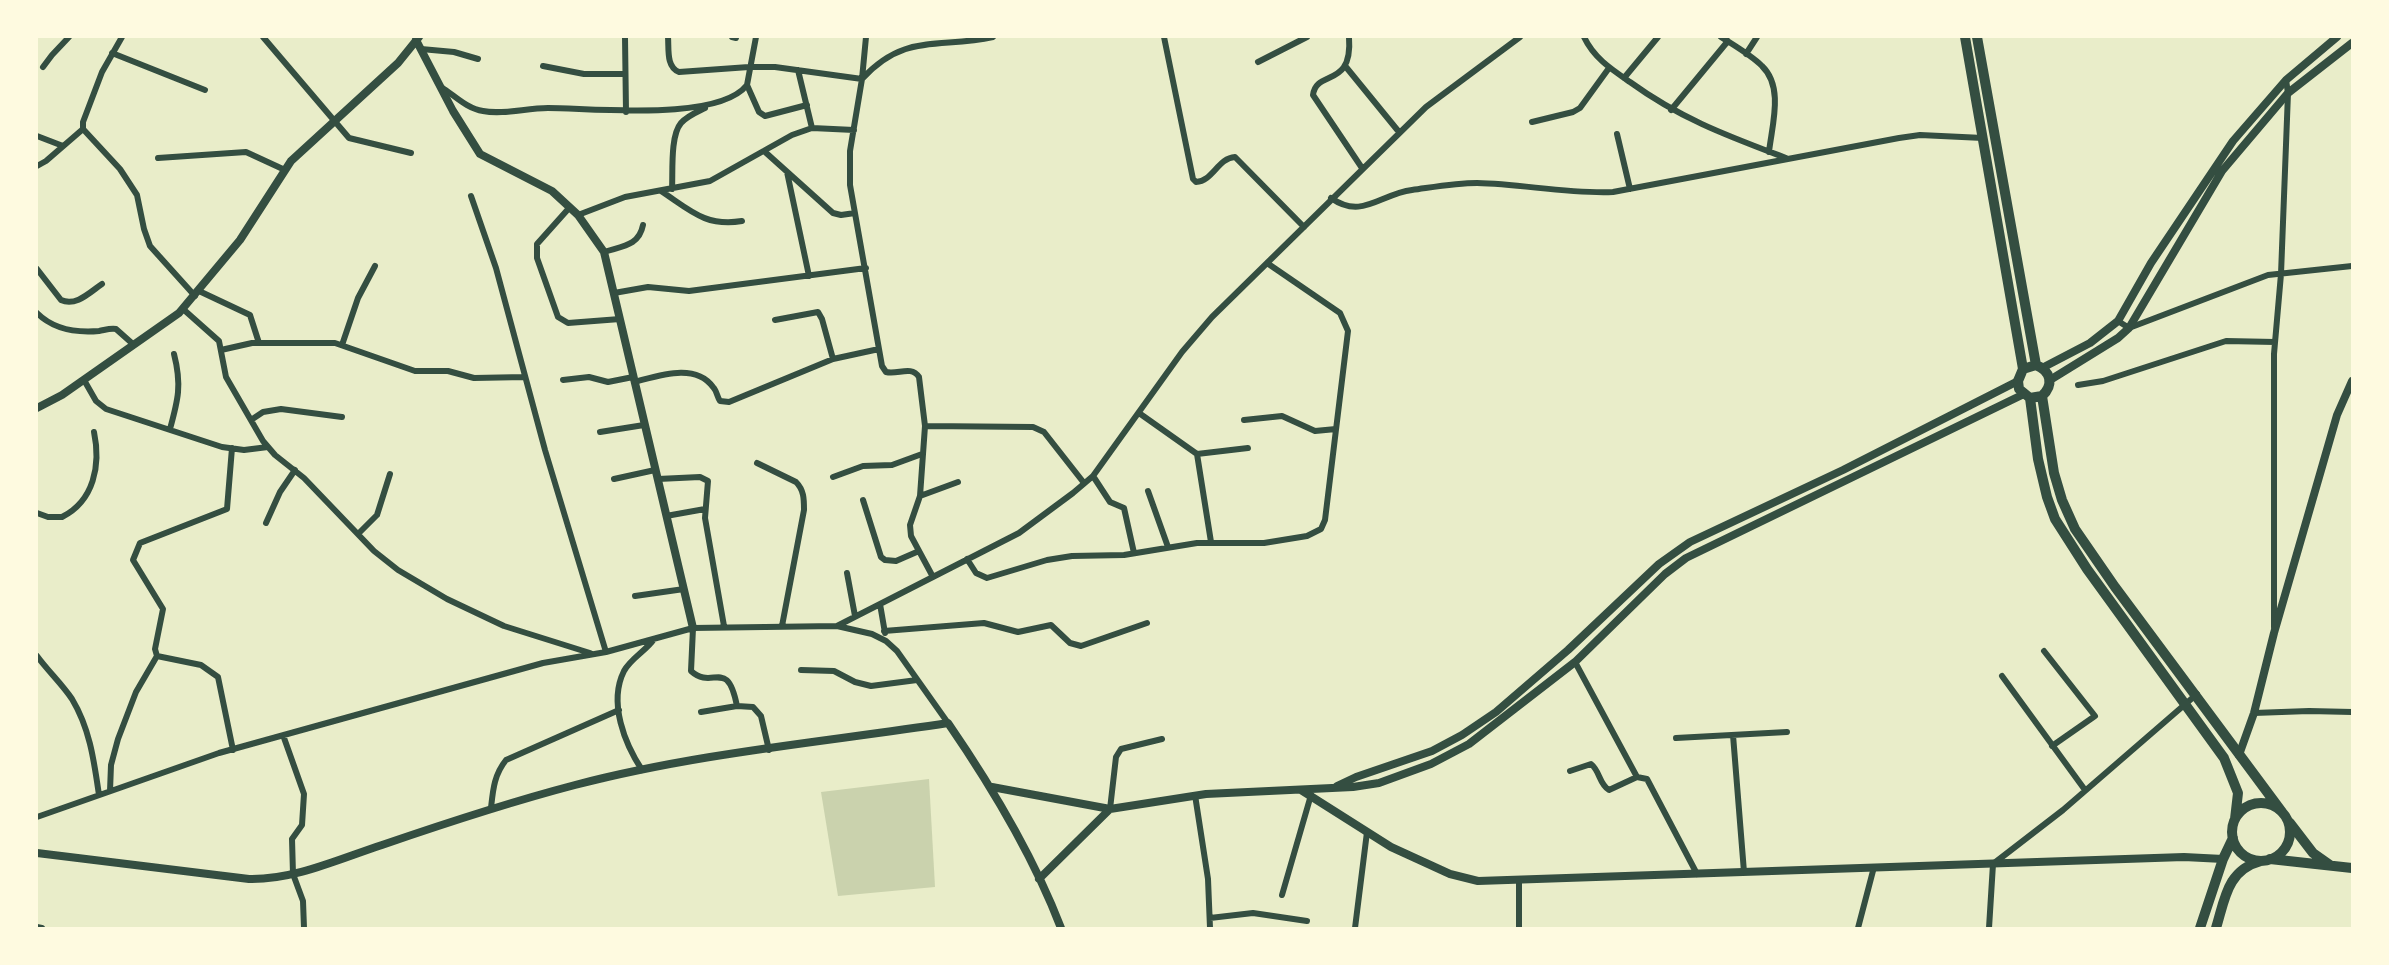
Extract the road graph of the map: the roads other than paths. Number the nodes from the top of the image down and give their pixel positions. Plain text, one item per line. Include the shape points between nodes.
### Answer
1 (69, 37) edge
2 (122, 37) edge
3 (262, 37) edge
4 (625, 37) edge
5 (668, 37) edge
6 (756, 37) edge
7 (866, 37) edge
8 (993, 37) edge
9 (1164, 37) edge
10 (1307, 37) edge
11 (1349, 37) edge
12 (1520, 37) edge
13 (1584, 37) edge
14 (1658, 37) edge
15 (1758, 37) edge
16 (1965, 37) edge
17 (1977, 37) edge
18 (2337, 37) edge
19 (417, 39) edge
20 (950, 39) edge
21 (1724, 39) edge
22 (2352, 43) edge
23 (421, 49) junction
24 (112, 53) junction
25 (1746, 54) junction
26 (478, 59) dead end
27 (1258, 62) dead end
28 (543, 66) dead end
29 (750, 67) junction
30 (1346, 67) junction
31 (43, 68) dead end
32 (1609, 68) junction
33 (798, 69) junction
34 (625, 74) junction
35 (1624, 78) junction
36 (862, 79) junction
37 (2286, 80) junction
38 (747, 85) junction
39 (441, 87) junction
40 (205, 90) dead end
41 (2288, 93) junction
42 (807, 105) junction
43 (709, 106) junction
44 (1671, 110) junction
45 (626, 111) junction
46 (333, 121) junction
47 (1532, 122) dead end
48 (812, 128) junction
49 (83, 129) junction
50 (854, 130) junction
51 (1399, 132) junction
52 (1617, 134) dead end
53 (37, 136) edge
54 (1983, 138) junction
55 (64, 146) junction
56 (764, 151) junction
57 (1769, 152) junction
58 (411, 153) dead end
59 (158, 158) dead end
60 (1788, 159) junction
61 (37, 166) edge
62 (1362, 168) junction
63 (285, 170) junction
64 (786, 171) junction
65 (672, 189) junction
66 (1630, 189) junction
67 (661, 191) junction
68 (471, 196) dead end
69 (1331, 198) junction
70 (570, 207) junction
71 (855, 213) junction
72 (578, 215) junction
73 (741, 221) dead end
74 (643, 225) dead end
75 (1304, 227) junction
76 (604, 252) junction
77 (1267, 263) junction
78 (2352, 265) edge
79 (375, 266) dead end
80 (866, 268) junction
81 (37, 269) edge
82 (2281, 274) junction
83 (809, 276) junction
84 (102, 284) dead end
85 (614, 293) junction
86 (197, 294) junction
87 (183, 309) junction
88 (37, 313) edge
89 (620, 319) junction
90 (775, 320) dead end
91 (2118, 321) junction
92 (2129, 328) junction
93 (2275, 342) junction
94 (259, 343) junction
95 (134, 345) junction
96 (342, 345) junction
97 (879, 349) junction
98 (221, 350) junction
99 (174, 354) dead end
100 (832, 359) junction
101 (2039, 367) junction
102 (2023, 369) junction
103 (525, 377) junction
104 (634, 379) junction
105 (84, 380) junction
106 (563, 380) dead end
107 (2050, 380) junction
108 (2018, 381) junction
109 (2352, 381) edge
110 (2078, 385) dead end
111 (2027, 396) junction
112 (2042, 396) junction
113 (37, 408) edge
114 (1139, 413) junction
115 (342, 417) dead end
116 (251, 420) junction
117 (1244, 420) dead end
118 (645, 425) junction
119 (925, 426) junction
120 (170, 429) junction
121 (1336, 429) junction
122 (94, 432) dead end
123 (600, 432) dead end
124 (268, 447) junction
125 (232, 448) junction
126 (1248, 448) dead end
127 (922, 454) junction
128 (1197, 454) junction
129 (757, 463) dead end
130 (295, 470) junction
131 (390, 474) dead end
132 (656, 475) junction
133 (1093, 476) junction
134 (833, 477) dead end
135 (614, 479) dead end
136 (958, 482) dead end
137 (1084, 483) junction
138 (1148, 491) dead end
139 (920, 496) junction
140 (863, 500) dead end
141 (705, 509) junction
142 (37, 513) edge
143 (666, 516) junction
144 (266, 523) dead end
145 (358, 534) junction
146 (1211, 542) junction
147 (1168, 547) junction
148 (919, 551) junction
149 (1134, 553) junction
150 (967, 559) junction
151 (847, 572) dead end
152 (933, 577) junction
153 (684, 589) junction
154 (635, 596) dead end
155 (880, 604) junction
156 (855, 616) junction
157 (1147, 623) dead end
158 (724, 626) junction
159 (782, 626) junction
160 (837, 626) junction
161 (693, 628) junction
162 (884, 631) junction
163 (2274, 633) junction
164 (654, 638) junction
165 (886, 641) junction
166 (2044, 651) dead end
167 (606, 652) junction
168 (592, 654) junction
169 (37, 656) edge
170 (157, 656) junction
171 (1575, 662) junction
172 (801, 670) dead end
173 (2003, 676) dead end
174 (917, 680) junction
175 (2197, 694) junction
176 (2184, 704) junction
177 (737, 706) junction
178 (619, 710) junction
179 (701, 712) dead end
180 (2352, 712) edge
181 (2254, 713) junction
182 (948, 723) junction
183 (1787, 732) dead end
184 (283, 735) junction
185 (1733, 735) junction
186 (1676, 738) dead end
187 (1161, 739) dead end
188 (2052, 746) junction
189 (233, 750) junction
190 (769, 750) junction
191 (2239, 755) junction
192 (642, 770) junction
193 (1570, 771) dead end
194 (1637, 777) junction
195 (992, 787) junction
196 (1334, 788) junction
197 (1299, 789) junction
198 (2085, 790) junction
199 (110, 791) junction
200 (99, 795) junction
201 (1195, 795) junction
202 (1311, 795) junction
203 (491, 808) junction
204 (1110, 809) junction
205 (2285, 816) junction
206 (37, 817) edge
207 (2235, 819) junction
208 (1367, 832) junction
209 (2233, 838) junction
210 (37, 853) edge
211 (2223, 859) junction
212 (2266, 860) junction
213 (1993, 864) junction
214 (2330, 865) junction
215 (1874, 867) junction
216 (2352, 868) edge
217 (1744, 872) junction
218 (293, 874) junction
219 (1698, 874) junction
220 (1039, 879) junction
221 (1519, 881) junction
222 (1282, 895) dead end
223 (1210, 918) junction
224 (1307, 921) dead end
225 (304, 928) edge
226 (1061, 928) edge
227 (1210, 928) edge
228 (1354, 928) edge
229 (1519, 928) edge
230 (1858, 928) edge
231 (1989, 928) edge
232 (2200, 928) edge
233 (2216, 928) edge

1 - 31 street
2 - 24 street
3 - 46 street
4 - 34 street
5 - 29 street via 670,64 679,72
6 - 29 street
7 - 36 street
8 - 20 street
9 - 75 street via 1196,182 1235,157
10 - 27 street
11 - 30 street
12 - 51 street
13 - 32 street
14 - 35 street
15 - 25 street
16 - 54 main road
17 - 101 main road
18 - 37 street
19 - 23 street
19 - 46 street
20 - 36 street via 905,47
21 - 25 street
21 - 44 street
22 - 41 street
23 - 26 street
23 - 39 street
24 - 40 street
24 - 49 street
25 - 57 street via 1769,74 1776,96
28 - 34 street via 583,74
29 - 33 street
29 - 38 street
30 - 51 street
30 - 62 street via 1317,85 1313,95
32 - 35 street
32 - 47 street via 1580,108
33 - 36 street
33 - 42 street
34 - 45 street
35 - 44 street
36 - 50 street
37 - 41 street
37 - 91 street via 2233,141
38 - 42 street via 765,116
38 - 43 street via 731,98
39 - 45 street via 480,111
39 - 70 street via 480,154 542,185
41 - 82 street
41 - 92 street via 2222,171
42 - 48 street
43 - 45 street
43 - 65 street via 678,127
44 - 57 street
46 - 58 street via 349,138
46 - 63 street
48 - 50 street
48 - 56 street
49 - 55 street
49 - 86 street via 120,169 140,205 146,239
50 - 71 street via 849,164
51 - 62 street
52 - 66 street
53 - 55 street
54 - 60 street via 1920,135
54 - 102 main road
55 - 61 street
56 - 64 street
56 - 65 street via 710,181
57 - 60 street
59 - 63 street via 246,152
60 - 66 street
62 - 69 street
63 - 86 street via 240,240
64 - 71 street via 833,213
64 - 83 street
65 - 67 street
66 - 69 street via 1580,193 1463,183 1401,192 1354,209
67 - 72 street via 625,197
67 - 73 street via 706,219 724,224
68 - 103 street
69 - 75 street
70 - 72 street
70 - 89 street via 537,244 537,258 558,317 568,323
71 - 80 street
72 - 76 street
74 - 76 street via 634,242
75 - 77 street
76 - 85 street
77 - 114 street via 1182,352
77 - 121 street via 1345,320 1348,331
78 - 82 street
79 - 96 street
80 - 83 street
80 - 97 street
81 - 84 street via 66,302
82 - 92 street via 2267,275
82 - 93 street
83 - 85 street via 689,291 648,287
85 - 89 street
86 - 87 street
86 - 94 street via 250,315
87 - 95 street
87 - 98 street via 215,335
88 - 95 street via 68,330 116,329
89 - 104 street
90 - 100 street via 818,312
91 - 92 street
91 - 101 street via 2090,343
92 - 107 street
93 - 110 street via 2226,341
93 - 163 street
94 - 96 street
94 - 98 street
95 - 105 street
96 - 103 street via 415,371 448,371 474,378
97 - 100 street
97 - 119 street via 886,372 909,370 919,377
98 - 116 street via 226,377
99 - 120 street via 179,395
100 - 104 street via 729,402 720,401 705,380 682,372
101 - 102 main road
101 - 107 main road
102 - 108 main road
103 - 167 street
104 - 106 street
104 - 118 street
105 - 113 street
105 - 120 street via 106,409
107 - 112 main road
108 - 111 main road
108 - 196 street via 1690,542 1659,564 1496,712 1432,751
109 - 163 street via 2337,415
111 - 112 main road
111 - 171 street via 1686,558
111 - 176 main road via 2055,519
112 - 175 main road via 2054,473 2075,529
114 - 128 street
114 - 133 street
115 - 116 street via 281,410
116 - 124 street
117 - 121 street via 1282,416 1315,431
118 - 123 street
118 - 132 street
119 - 127 street
119 - 137 street via 1033,427 1044,432
120 - 125 street
121 - 146 street via 1325,520 1317,534 1264,543
122 - 142 street via 98,457 83,500 62,517
124 - 125 street
124 - 130 street
125 - 170 street via 227,509 140,543 133,560 163,609
126 - 128 street
127 - 134 street
127 - 139 street
128 - 146 street
129 - 159 street via 796,482 804,497
130 - 144 street
130 - 145 street
131 - 145 street via 377,515
132 - 135 street
132 - 141 street via 705,478
132 - 143 street
133 - 137 street
133 - 149 street via 1110,502 1124,508
136 - 139 street
137 - 150 street via 1019,533
138 - 147 street
139 - 148 street via 910,526
140 - 148 street via 881,557 896,561
141 - 143 street
141 - 158 street
143 - 153 street
145 - 168 street via 391,565 447,599 504,626
146 - 147 street
147 - 149 street
148 - 152 street
149 - 150 street via 1059,558 987,578 976,573
150 - 152 street
151 - 156 street
152 - 155 street
153 - 154 street
153 - 161 street
155 - 156 street
155 - 162 street
156 - 160 street
157 - 162 street via 1081,646 1070,643 1051,625 1018,632 984,624
158 - 159 street
158 - 161 street
159 - 160 street
160 - 165 street
161 - 164 street
161 - 177 street via 691,671 729,681
162 - 165 street
163 - 181 street
164 - 167 street
164 - 178 street via 624,671
165 - 174 street
166 - 188 street via 2095,716
167 - 168 street
168 - 184 street via 543,663
169 - 200 street via 79,714 92,744
170 - 189 street via 201,665 218,677
170 - 199 street via 136,692 118,739
171 - 194 street
171 - 196 street via 1450,754 1378,783
172 - 174 street via 834,671 871,685
173 - 188 street
174 - 182 street
175 - 176 street
175 - 191 main road
176 - 198 street
176 - 207 main road via 2233,776 2238,793
177 - 179 street
177 - 190 street via 758,710
178 - 192 street via 625,741
178 - 203 street via 506,760 493,785
180 - 181 street
181 - 191 street
182 - 190 street
182 - 195 street
183 - 185 street
184 - 189 street
184 - 218 street via 304,793 302,825 292,839
185 - 186 street
185 - 217 street
187 - 204 street via 1121,749
188 - 198 street
189 - 199 street
190 - 192 street
191 - 205 main road
192 - 203 street
193 - 194 street via 1591,764 1609,790
194 - 219 street via 1651,782
195 - 204 street
195 - 220 street
196 - 197 street
197 - 201 street
197 - 202 street
198 - 213 street
199 - 200 street
200 - 206 street
201 - 204 street
201 - 223 street
202 - 208 street
202 - 222 street
203 - 218 street
204 - 220 street
205 - 207 main road via 2266,803 2257,803
205 - 212 main road via 2290,838 2286,847
205 - 214 main road via 2313,853
207 - 209 main road
208 - 221 street via 1450,874 1478,881
208 - 228 street
209 - 211 main road
209 - 212 main road via 2243,854
210 - 218 street via 248,879
211 - 213 street
211 - 232 main road
212 - 214 main road
212 - 233 main road via 2238,871
213 - 215 street
213 - 231 street
214 - 216 main road
215 - 217 street
215 - 230 street
217 - 219 street
218 - 225 street via 303,901
219 - 221 street
220 - 226 street
221 - 229 street
223 - 224 street via 1253,913
223 - 227 street

